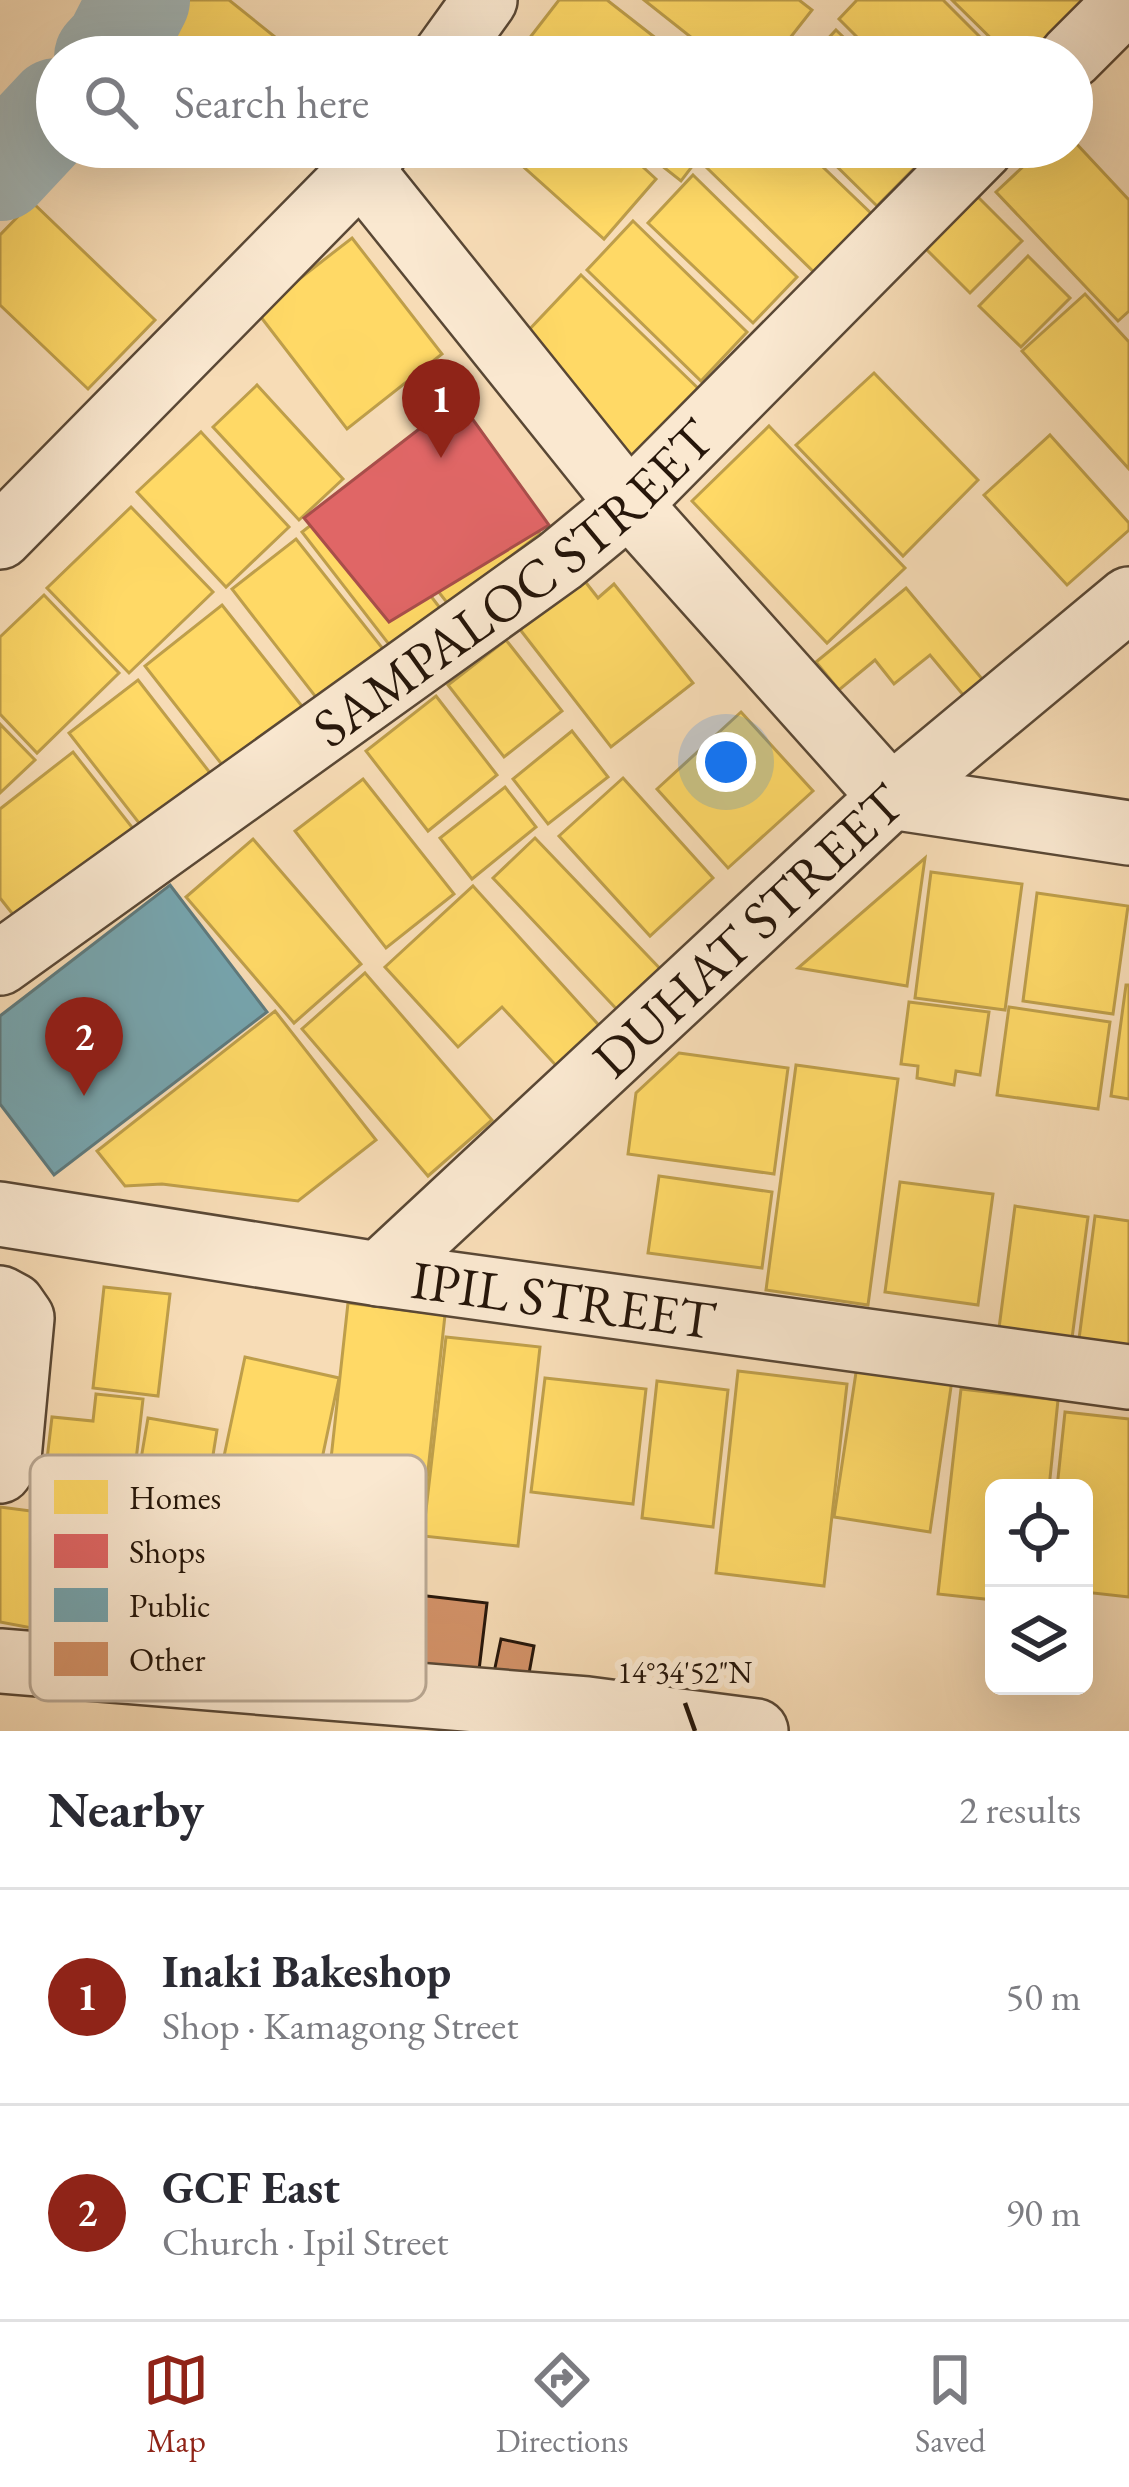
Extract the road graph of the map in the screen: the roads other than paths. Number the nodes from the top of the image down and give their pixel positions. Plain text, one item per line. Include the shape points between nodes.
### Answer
1 (485, 0) edge
2 (1128, 0) edge
3 (459, 36) edge
4 (1092, 36) edge
5 (361, 168) edge
6 (377, 168) edge
7 (961, 168) edge
8 (628, 503) junction
9 (0, 537) edge
10 (1129, 599) edge
11 (891, 796) junction
12 (1129, 833) edge
13 (0, 963) edge
14 (0, 1214) edge
15 (379, 1274) junction
16 (0, 1298) edge
17 (1129, 1377) edge
18 (0, 1471) edge
19 (0, 1661) edge
20 (30, 1663) edge
21 (426, 1696) edge
22 (756, 1731) edge

1 - 3 street
2 - 4 street
5 - 9 street
6 - 8 street
7 - 8 street, SAMPALOC STREET
8 - 11 street
8 - 13 street, SAMPALOC STREET
10 - 11 street, DUHAT STREET
11 - 12 street
11 - 15 street, DUHAT STREET
14 - 15 street, IPIL STREET
15 - 17 street, IPIL STREET
16 - 18 street via 22,1318 9,1458
19 - 20 street
21 - 22 street

